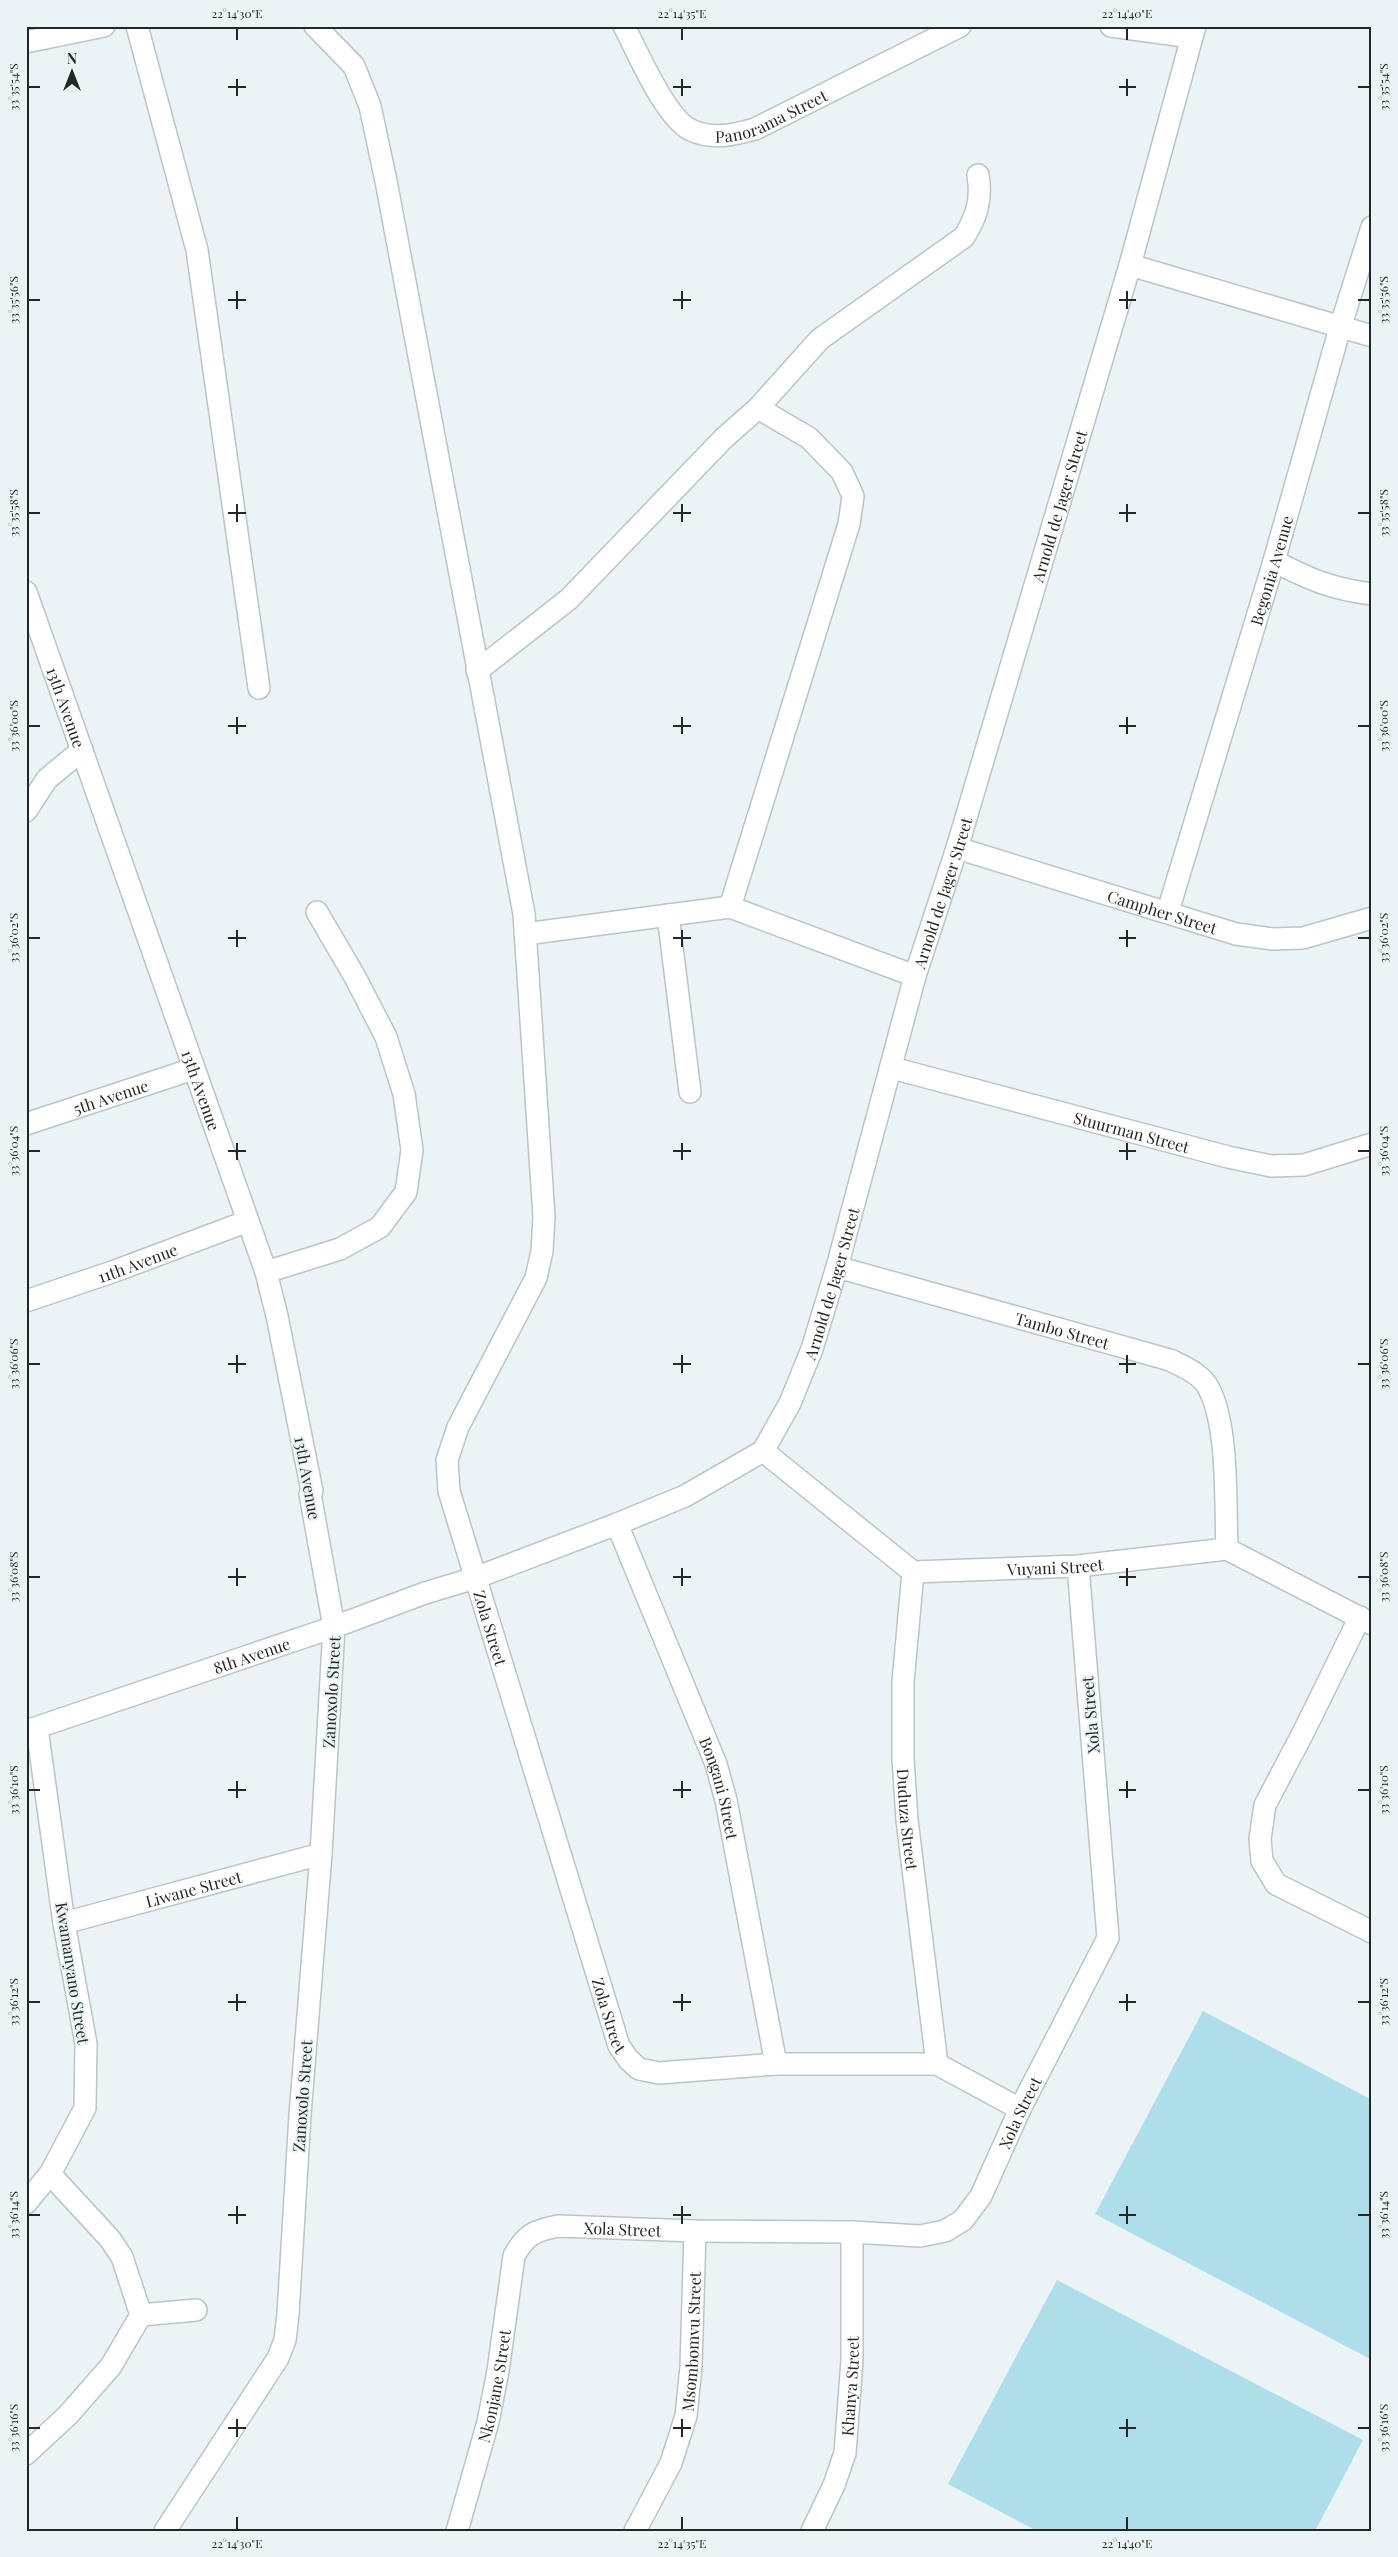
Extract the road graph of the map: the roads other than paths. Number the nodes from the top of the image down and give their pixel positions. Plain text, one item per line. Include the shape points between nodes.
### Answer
1 (104, 26) edge
2 (137, 26) edge
3 (315, 26) edge
4 (624, 26) edge
5 (960, 26) edge
6 (1111, 26) edge
7 (1193, 32) edge
8 (26, 42) edge
9 (978, 175) dead end
10 (1372, 227) edge
11 (1130, 265) junction
12 (1340, 328) junction
13 (1372, 336) edge
14 (758, 408) junction
15 (1274, 561) junction
16 (26, 592) edge
17 (1372, 594) edge
18 (32, 629) edge
19 (477, 671) junction
20 (259, 688) dead end
21 (82, 750) junction
22 (26, 811) edge
23 (957, 848) junction
24 (730, 907) junction
25 (317, 912) dead end
26 (1168, 912) junction
27 (668, 915) junction
28 (1372, 918) edge
29 (525, 934) junction
30 (915, 976) junction
31 (892, 1068) junction
32 (193, 1069) junction
33 (690, 1092) dead end
34 (26, 1124) edge
35 (1372, 1144) edge
36 (248, 1221) junction
37 (837, 1267) junction
38 (266, 1272) junction
39 (26, 1301) edge
40 (763, 1451) junction
41 (617, 1524) junction
42 (1227, 1549) junction
43 (1078, 1566) junction
44 (913, 1572) junction
45 (475, 1578) junction
46 (1366, 1620) edge
47 (334, 1627) junction
48 (32, 1730) edge
49 (322, 1854) junction
50 (64, 1923) junction
51 (1372, 1932) edge
52 (776, 2064) junction
53 (936, 2064) junction
54 (1020, 2109) junction
55 (50, 2174) junction
56 (26, 2203) edge
57 (695, 2231) junction
58 (852, 2232) junction
59 (523, 2240) joint
60 (196, 2310) dead end
61 (141, 2315) junction
62 (26, 2454) edge
63 (165, 2531) edge
64 (457, 2531) edge
65 (635, 2531) edge
66 (812, 2531) edge

1 - 8 street
2 - 20 street via 197,250
3 - 19 street, Zola Street via 354,66 370,106
4 - 5 street, Panorama Street via 675,116 689,130 710,136 734,136 755,129
6 - 7 street
7 - 11 street, Arnold de Jager Street
9 - 14 street via 977,216 964,237 820,339
10 - 12 street, Begonia Avenue
11 - 12 street
11 - 23 street, Arnold de Jager Street
12 - 13 street
12 - 15 street, Begonia Avenue
14 - 19 street via 724,438 569,599
14 - 24 street via 809,438 842,472 853,496 849,524
15 - 17 street via 1315,582
15 - 26 street, Begonia Avenue
16 - 18 street, 13th Avenue
18 - 21 street, 13th Avenue
19 - 29 street, Zola Street via 524,914
21 - 22 street via 47,779
21 - 32 street, 13th Avenue
23 - 26 street, Campher Street
23 - 30 street, Arnold de Jager Street
24 - 27 street
24 - 30 street
25 - 38 street via 356,977 386,1038 404,1094 411,1158 406,1192 380,1228 340,1249
26 - 28 street, Campher Street via 1236,934 1273,939 1303,938
27 - 29 street
27 - 33 street
29 - 45 street, Zola Street via 543,1234 536,1278 458,1427 447,1460 449,1491
30 - 31 street, Arnold de Jager Street
31 - 35 street, Stuurman Street via 1271,1166 1304,1165
31 - 37 street, Arnold de Jager Street
32 - 34 street, 5th Avenue
32 - 36 street, 13th Avenue
36 - 38 street, 13th Avenue
36 - 39 street, 11th Avenue via 115,1272
37 - 40 street, Arnold de Jager Street via 812,1349 790,1403
37 - 42 street, Tambo Street via 1170,1360 1194,1372 1209,1388 1218,1413
38 - 47 street, 13th Avenue via 312,1491
40 - 41 street via 685,1496
40 - 44 street
41 - 45 street
41 - 52 street, Bongani Street via 716,1764 726,1800
42 - 43 street, Vuyani Street
42 - 46 street
43 - 44 street, Vuyani Street
43 - 54 street, Xola Street via 1108,1938
44 - 53 street, Duduza Street via 903,1682 902,1758
45 - 47 street, 8th Avenue
45 - 52 street, Zola Street via 619,2046 639,2069 659,2073
46 - 51 street via 1265,1805 1260,1839 1262,1861 1276,1884
47 - 48 street, 8th Avenue
47 - 49 street, Zanoxolo Street
48 - 50 street, Kwamanyano Street
49 - 50 street, Liwane Street
49 - 63 street, Zanoxolo Street via 285,2340 278,2358
50 - 55 street, Kwamanyano Street via 86,2044 85,2108
52 - 53 street, Zola Street
53 - 54 street, Zola Street
54 - 58 street, Xola Street via 981,2196 963,2220 945,2231 920,2236
55 - 56 street, Kwamanyano Street
55 - 61 street via 110,2239 122,2257
57 - 58 street, Xola Street
57 - 59 street, Xola Street via 558,2226 538,2230
57 - 65 street, Msombomvu Street via 691,2367 686,2416 670,2463
58 - 66 street, Khanya Street via 852,2360 846,2453
59 - 64 street, Nkonjane Street via 514,2256 488,2422
60 - 61 street
61 - 62 street via 111,2366 68,2415

